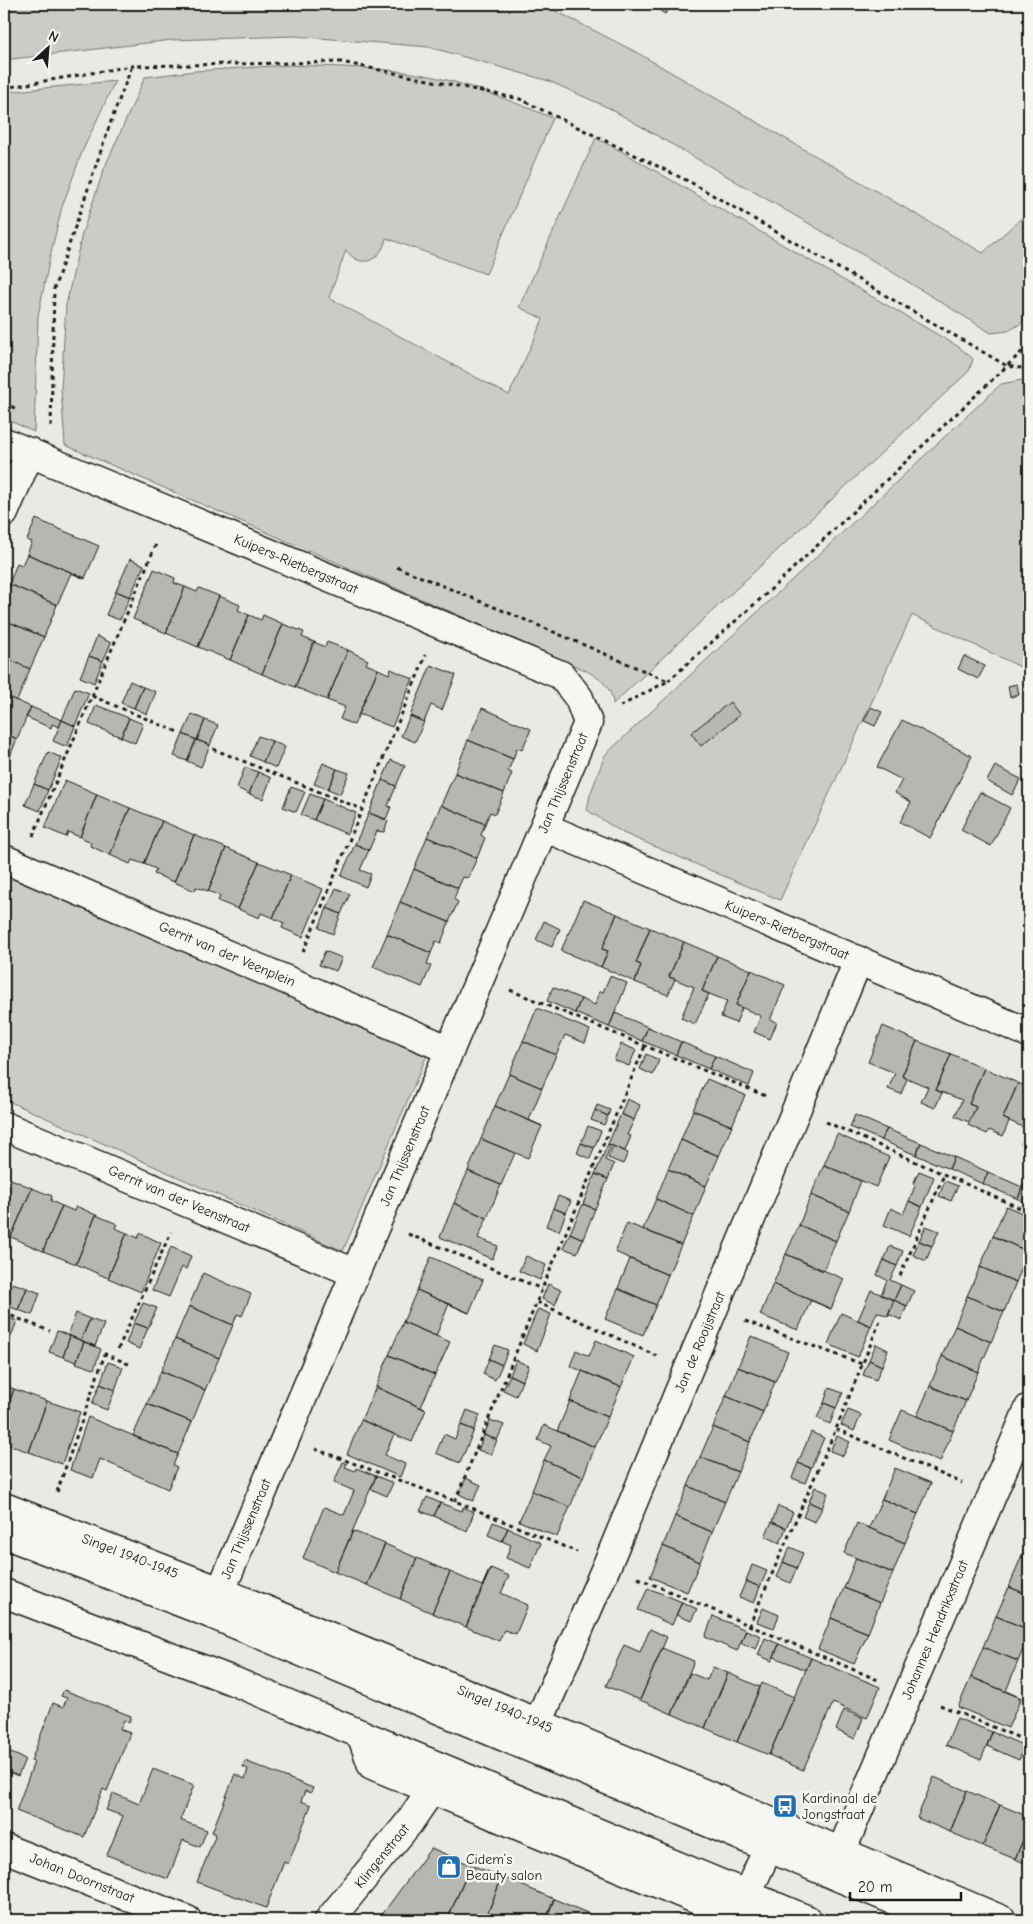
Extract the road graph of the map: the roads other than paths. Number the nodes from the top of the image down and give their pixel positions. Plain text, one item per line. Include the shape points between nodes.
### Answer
1 (4, 442) edge
2 (35, 455) junction
3 (4, 513) edge
4 (579, 698) joint
5 (544, 827) junction
6 (12, 862) edge
7 (858, 961) junction
8 (1029, 1033) edge
9 (450, 1050) junction
10 (4, 1126) edge
11 (355, 1273) junction
12 (1029, 1408) edge
13 (4, 1507) edge
14 (4, 1534) edge
15 (4, 1593) edge
16 (215, 1602) junction
17 (538, 1723) junction
18 (361, 1734) junction
19 (432, 1789) junction
20 (4, 1848) edge
21 (768, 1848) junction
22 (841, 1852) junction
23 (741, 1912) edge
24 (188, 1920) edge
25 (329, 1920) edge
26 (808, 1920) edge
27 (941, 1920) edge
28 (1002, 1920) edge

1 - 2 street, Kuipers-Rietbergstraat
2 - 3 street
2 - 4 street, Kuipers-Rietbergstraat via 561,675
4 - 5 street, Jan Thijssenstraat via 588,723
5 - 7 street, Kuipers-Rietbergstraat
5 - 9 street, Jan Thijssenstraat
6 - 9 street, Gerrit van der Veenplein
7 - 8 street, Kuipers-Rietbergstraat
7 - 17 street, Jan de Rooijstraat
9 - 11 street, Jan Thijssenstraat
10 - 11 street, Gerrit van der Veenstraat
11 - 16 street, Jan Thijssenstraat
12 - 22 street, Johannes Hendrikxstraat
13 - 16 street, Singel 1940-1945
14 - 16 street, Singel 1940-1945
15 - 18 street
16 - 17 street, Singel 1940-1945
16 - 21 street, Singel 1940-1945
17 - 22 street, Singel 1940-1945
18 - 19 street via 372,1765
18 - 23 street
19 - 23 street
19 - 25 street, Klingenstraat via 408,1824
20 - 24 street, Johan Doornstraat
21 - 23 street
21 - 27 street, Singel 1940-1945
22 - 28 street, Singel 1940-1945
23 - 26 street

